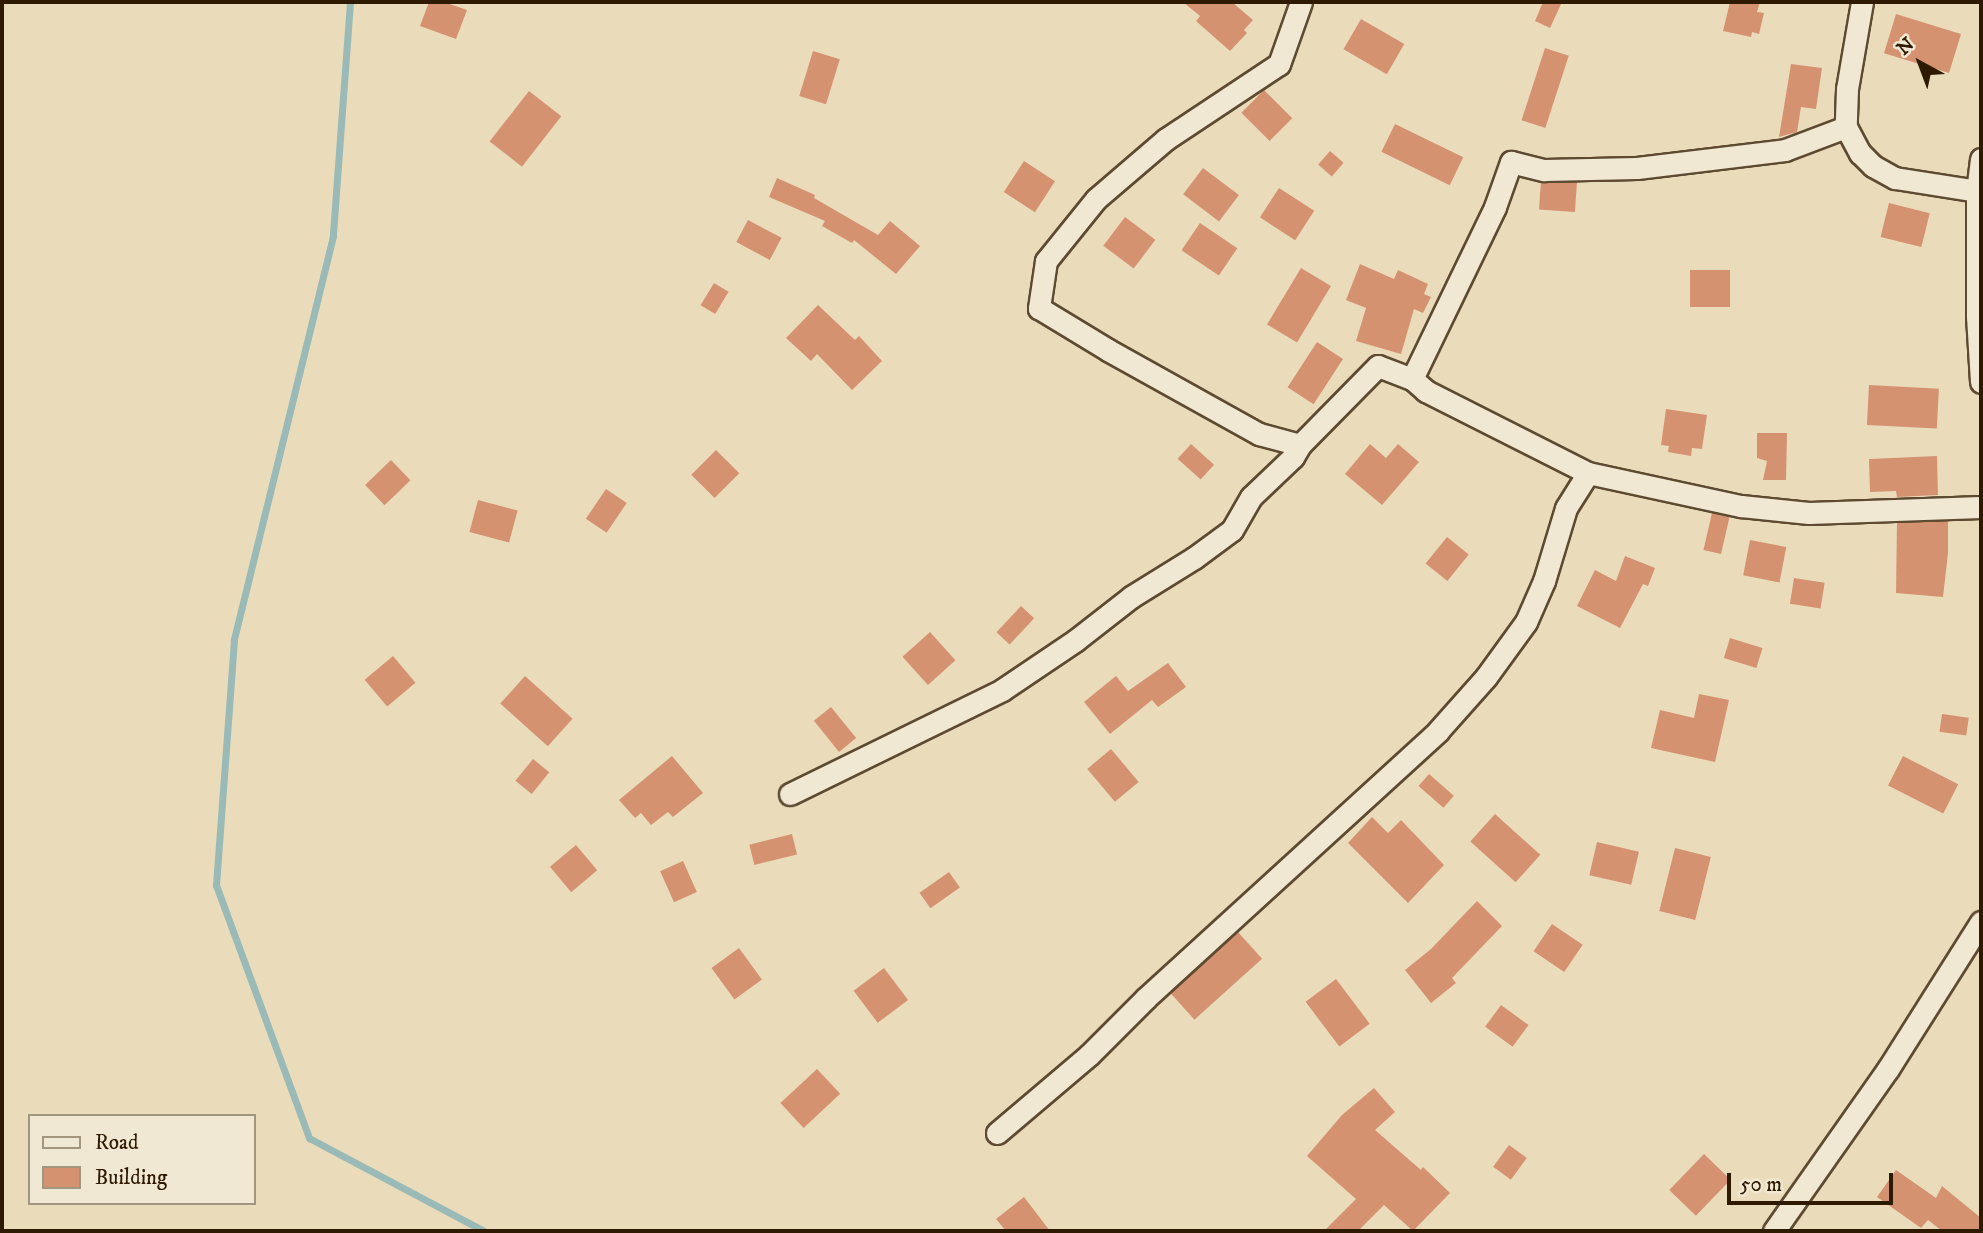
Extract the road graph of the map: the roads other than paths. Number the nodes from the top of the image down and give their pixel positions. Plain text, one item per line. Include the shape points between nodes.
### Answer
1 (1301, 2) edge
2 (1863, 2) edge
3 (1846, 127) junction
4 (1981, 159) edge
5 (1977, 191) junction
6 (1412, 379) junction
7 (1981, 382) edge
8 (1300, 445) junction
9 (1588, 473) junction
10 (1981, 508) edge
11 (790, 794) dead end
12 (1981, 922) edge
13 (997, 1133) dead end
14 (1774, 1231) edge

1 - 8 street via 1279,64 1166,139 1096,199 1046,261 1039,308 1259,434
2 - 3 street via 1847,89
3 - 5 street via 1860,153 1895,178
3 - 6 street via 1785,150 1637,168 1544,170 1511,162 1495,207
4 - 5 street
5 - 7 street
6 - 8 street via 1378,366
6 - 9 street via 1426,391
8 - 11 street via 1251,497 1232,530 1076,640 1002,690
9 - 10 street via 1741,506 1809,513
9 - 13 street via 1566,508 1526,622 1438,731 1089,1055
12 - 14 street via 1888,1069

